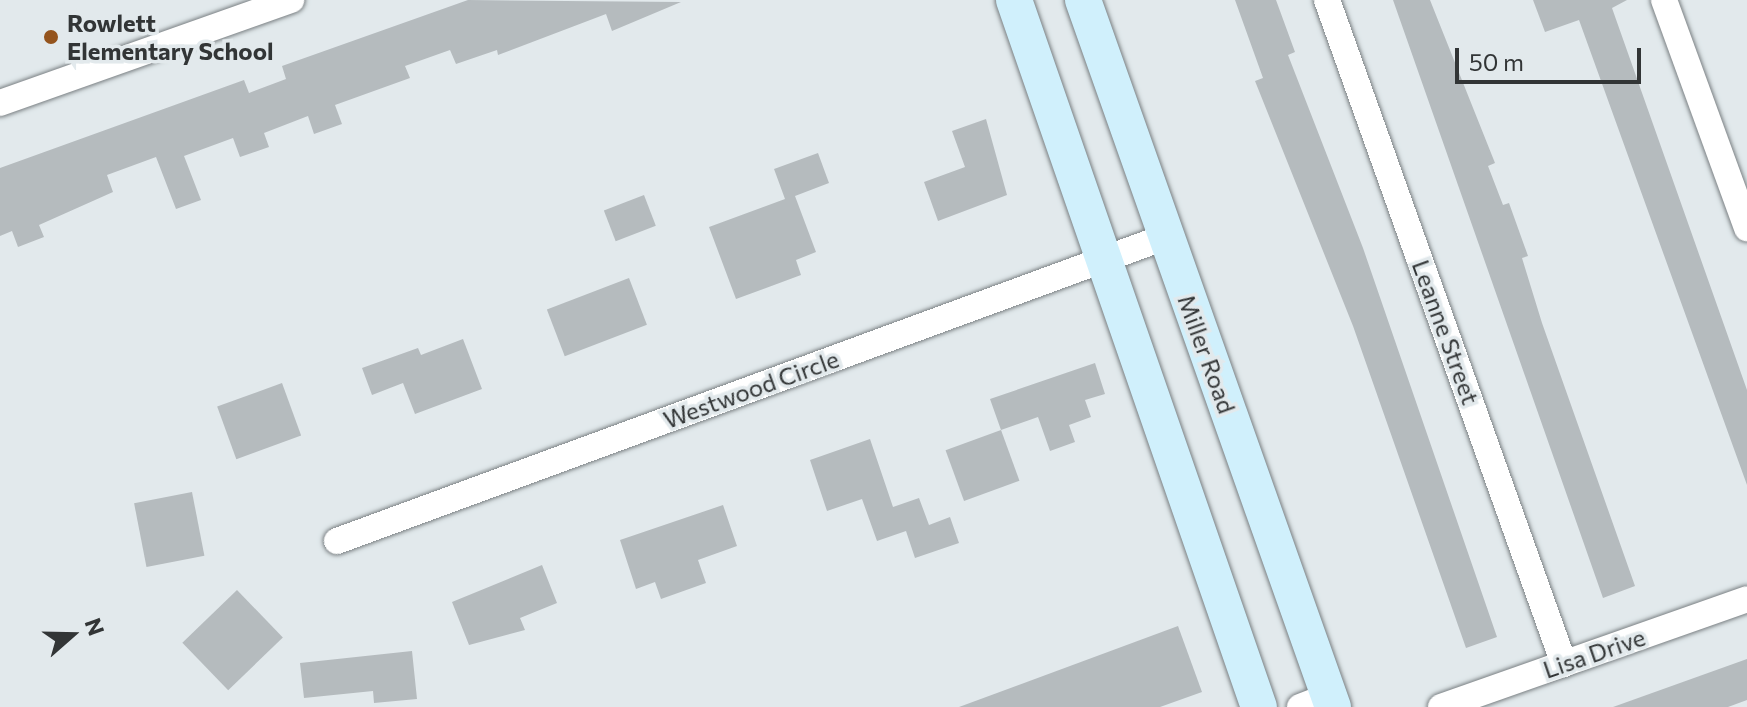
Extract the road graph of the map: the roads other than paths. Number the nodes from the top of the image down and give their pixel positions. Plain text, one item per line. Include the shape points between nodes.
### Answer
1 (291, 0) edge
2 (1014, 0) edge
3 (1083, 0) edge
4 (1327, 0) edge
5 (1664, 0) edge
6 (0, 103) edge
7 (1747, 228) edge
8 (1165, 237) junction
9 (1104, 259) junction
10 (337, 541) dead end
11 (1747, 599) edge
12 (1564, 664) junction
13 (1321, 703) edge
14 (1259, 707) edge
15 (1441, 707) edge

1 - 6 street
2 - 9 main road
3 - 8 main road, Miller Road
4 - 12 street, Leanne Street
5 - 7 street
8 - 9 street, Westwood Circle
8 - 13 main road, Miller Road
9 - 10 street, Westwood Circle
9 - 14 main road
11 - 12 street, Lisa Drive
12 - 15 street, Lisa Drive

